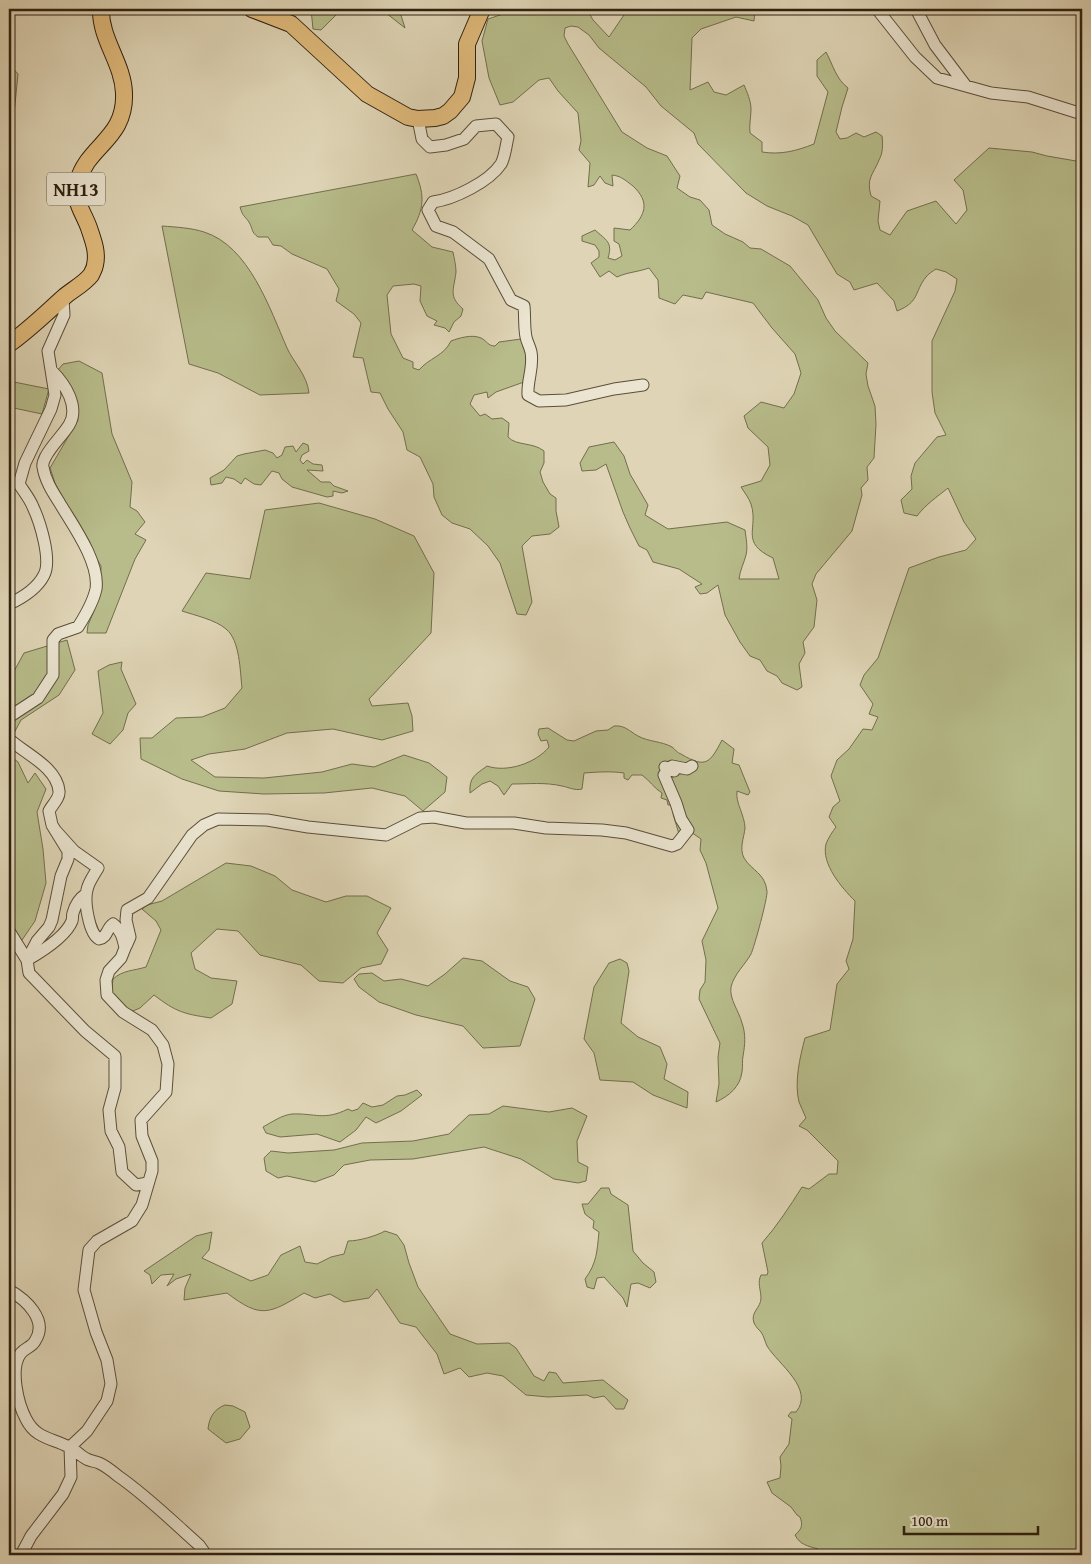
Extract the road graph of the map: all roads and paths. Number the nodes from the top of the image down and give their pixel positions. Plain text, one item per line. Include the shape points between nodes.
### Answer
1 (101, 9) edge
2 (252, 9) edge
3 (482, 9) edge
4 (877, 9) edge
5 (916, 9) edge
6 (966, 86) junction
7 (1082, 114) edge
8 (418, 119) junction
9 (62, 299) junction
10 (9, 344) edge
11 (52, 371) junction
12 (643, 385) dead end
13 (9, 604) edge
14 (9, 717) edge
15 (9, 739) edge
16 (692, 766) dead end
17 (56, 831) junction
18 (86, 894) junction
19 (9, 931) edge
20 (126, 948) junction
21 (27, 960) junction
22 (148, 1183) junction
23 (9, 1290) edge
24 (70, 1447) junction
25 (21, 1555) edge
26 (206, 1555) edge

1 - 9 highway, NH13 via 103,31 119,69 124,100 118,124 84,166 75,192 96,248 95,265 91,275
2 - 8 highway via 290,24 367,94 408,117
3 - 8 highway via 467,44 467,78 462,96 443,116
4 - 6 street via 915,57 937,78
5 - 6 street via 935,45
6 - 7 street via 1028,98
8 - 12 street via 422,139 430,147 464,139 476,126 496,124 508,137 502,163 482,182 444,201 433,202 428,210 436,226 453,232 489,259 511,300 524,306 525,330 531,351 528,395 539,401 566,400
9 - 10 highway, NH13
9 - 11 street via 64,315 48,351
11 - 13 street via 55,395 51,409 25,463 19,484 33,507 47,566 36,586
11 - 14 street via 61,380 73,410 70,424 42,464 46,480 87,551 96,588 78,627 58,634 53,640 53,675 38,698
15 - 17 street via 41,762 57,784 60,791 49,812
16 - 20 street via 687,769 672,766 674,771 666,767 664,775 688,830 672,846 602,830 546,828 514,822 466,823 434,817 420,818 386,835 308,828 267,820 218,819 192,835 148,898 127,910 130,937
17 - 18 street via 74,851 98,868
17 - 21 street via 68,851 68,859 52,920
18 - 20 street via 95,938 103,938 112,924 118,928
18 - 21 street via 63,933
19 - 21 street
20 - 22 street via 109,971 107,995 123,1012 152,1030 163,1045 168,1064 166,1092 141,1120 142,1136 152,1161
21 - 22 street via 28,973 84,1031 115,1056 115,1088 109,1110 111,1131 119,1148 122,1172 136,1185
22 - 24 street via 142,1205 132,1221 97,1241 89,1250 84,1290 107,1360 111,1384 107,1401 87,1431
23 - 24 street via 32,1308 39,1326 37,1339 21,1353 16,1366 19,1407 29,1425 44,1437
24 - 25 street via 71,1477 64,1494 31,1536
24 - 26 street via 119,1476

